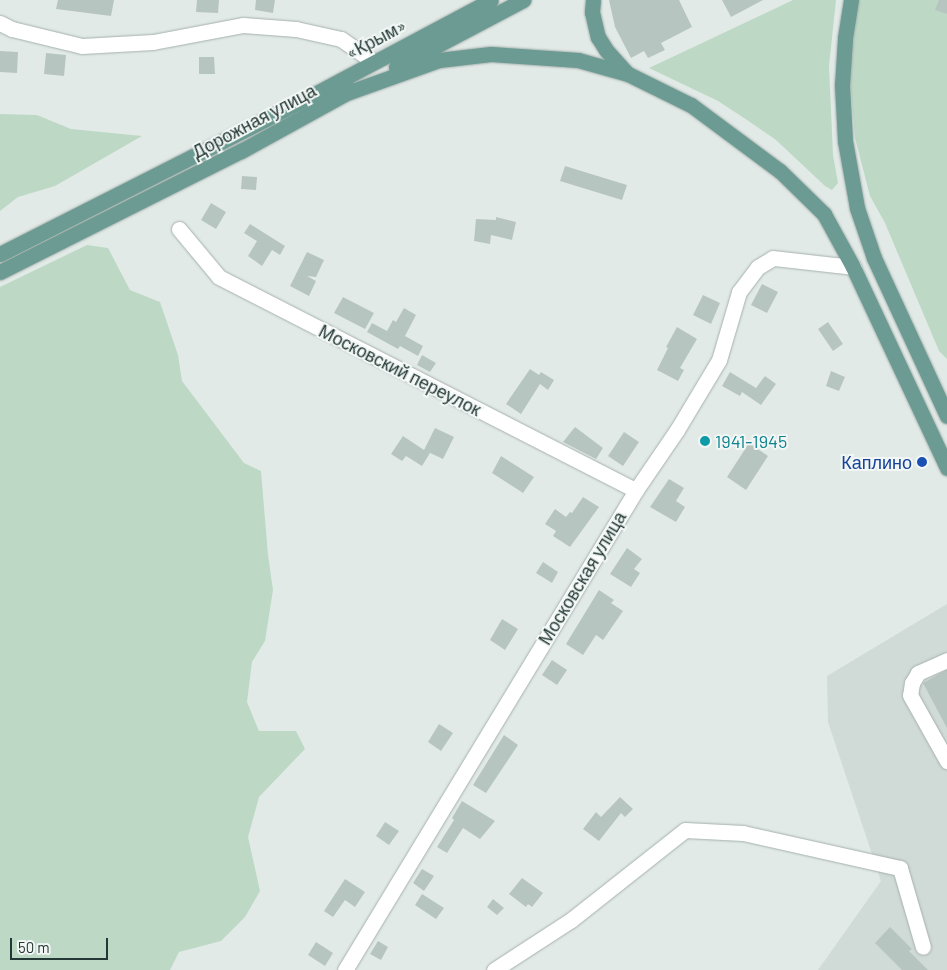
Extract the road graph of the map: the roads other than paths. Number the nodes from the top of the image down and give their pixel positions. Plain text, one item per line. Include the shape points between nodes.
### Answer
1 (491, 0) edge
2 (523, 0) edge
3 (593, 0) edge
4 (852, 1) edge
5 (0, 23) edge
6 (373, 61) junction
7 (628, 74) junction
8 (344, 94) junction
9 (306, 98) joint
10 (179, 230) dead end
11 (0, 254) edge
12 (874, 258) junction
13 (853, 268) junction
14 (0, 272) edge
15 (947, 416) edge
16 (947, 468) edge
17 (636, 490) junction
18 (947, 660) edge
19 (947, 761) edge
20 (923, 947) dead end
21 (344, 970) edge
22 (494, 970) edge

1 - 6 main road, «Крым»
2 - 8 main road, Дорожная улица
3 - 7 main road via 592,12 598,37
4 - 12 main road via 842,84 845,141 857,208
5 - 6 street via 12,29 82,46 153,42 243,25 296,29 341,39
6 - 9 main road, «Крым»
7 - 8 main road via 578,60 491,54 439,60
7 - 13 main road via 691,105 780,170 824,214
8 - 14 main road, Дорожная улица via 241,151
9 - 11 main road, Дорожная улица
10 - 17 street, Московский переулок via 219,277
12 - 13 main road
12 - 15 main road
13 - 16 main road
13 - 17 street, Московская улица via 773,258 758,267 739,292 719,360
17 - 21 street, Московская улица
18 - 19 street via 918,673 910,695
20 - 22 street via 900,868 743,833 686,830 571,920

